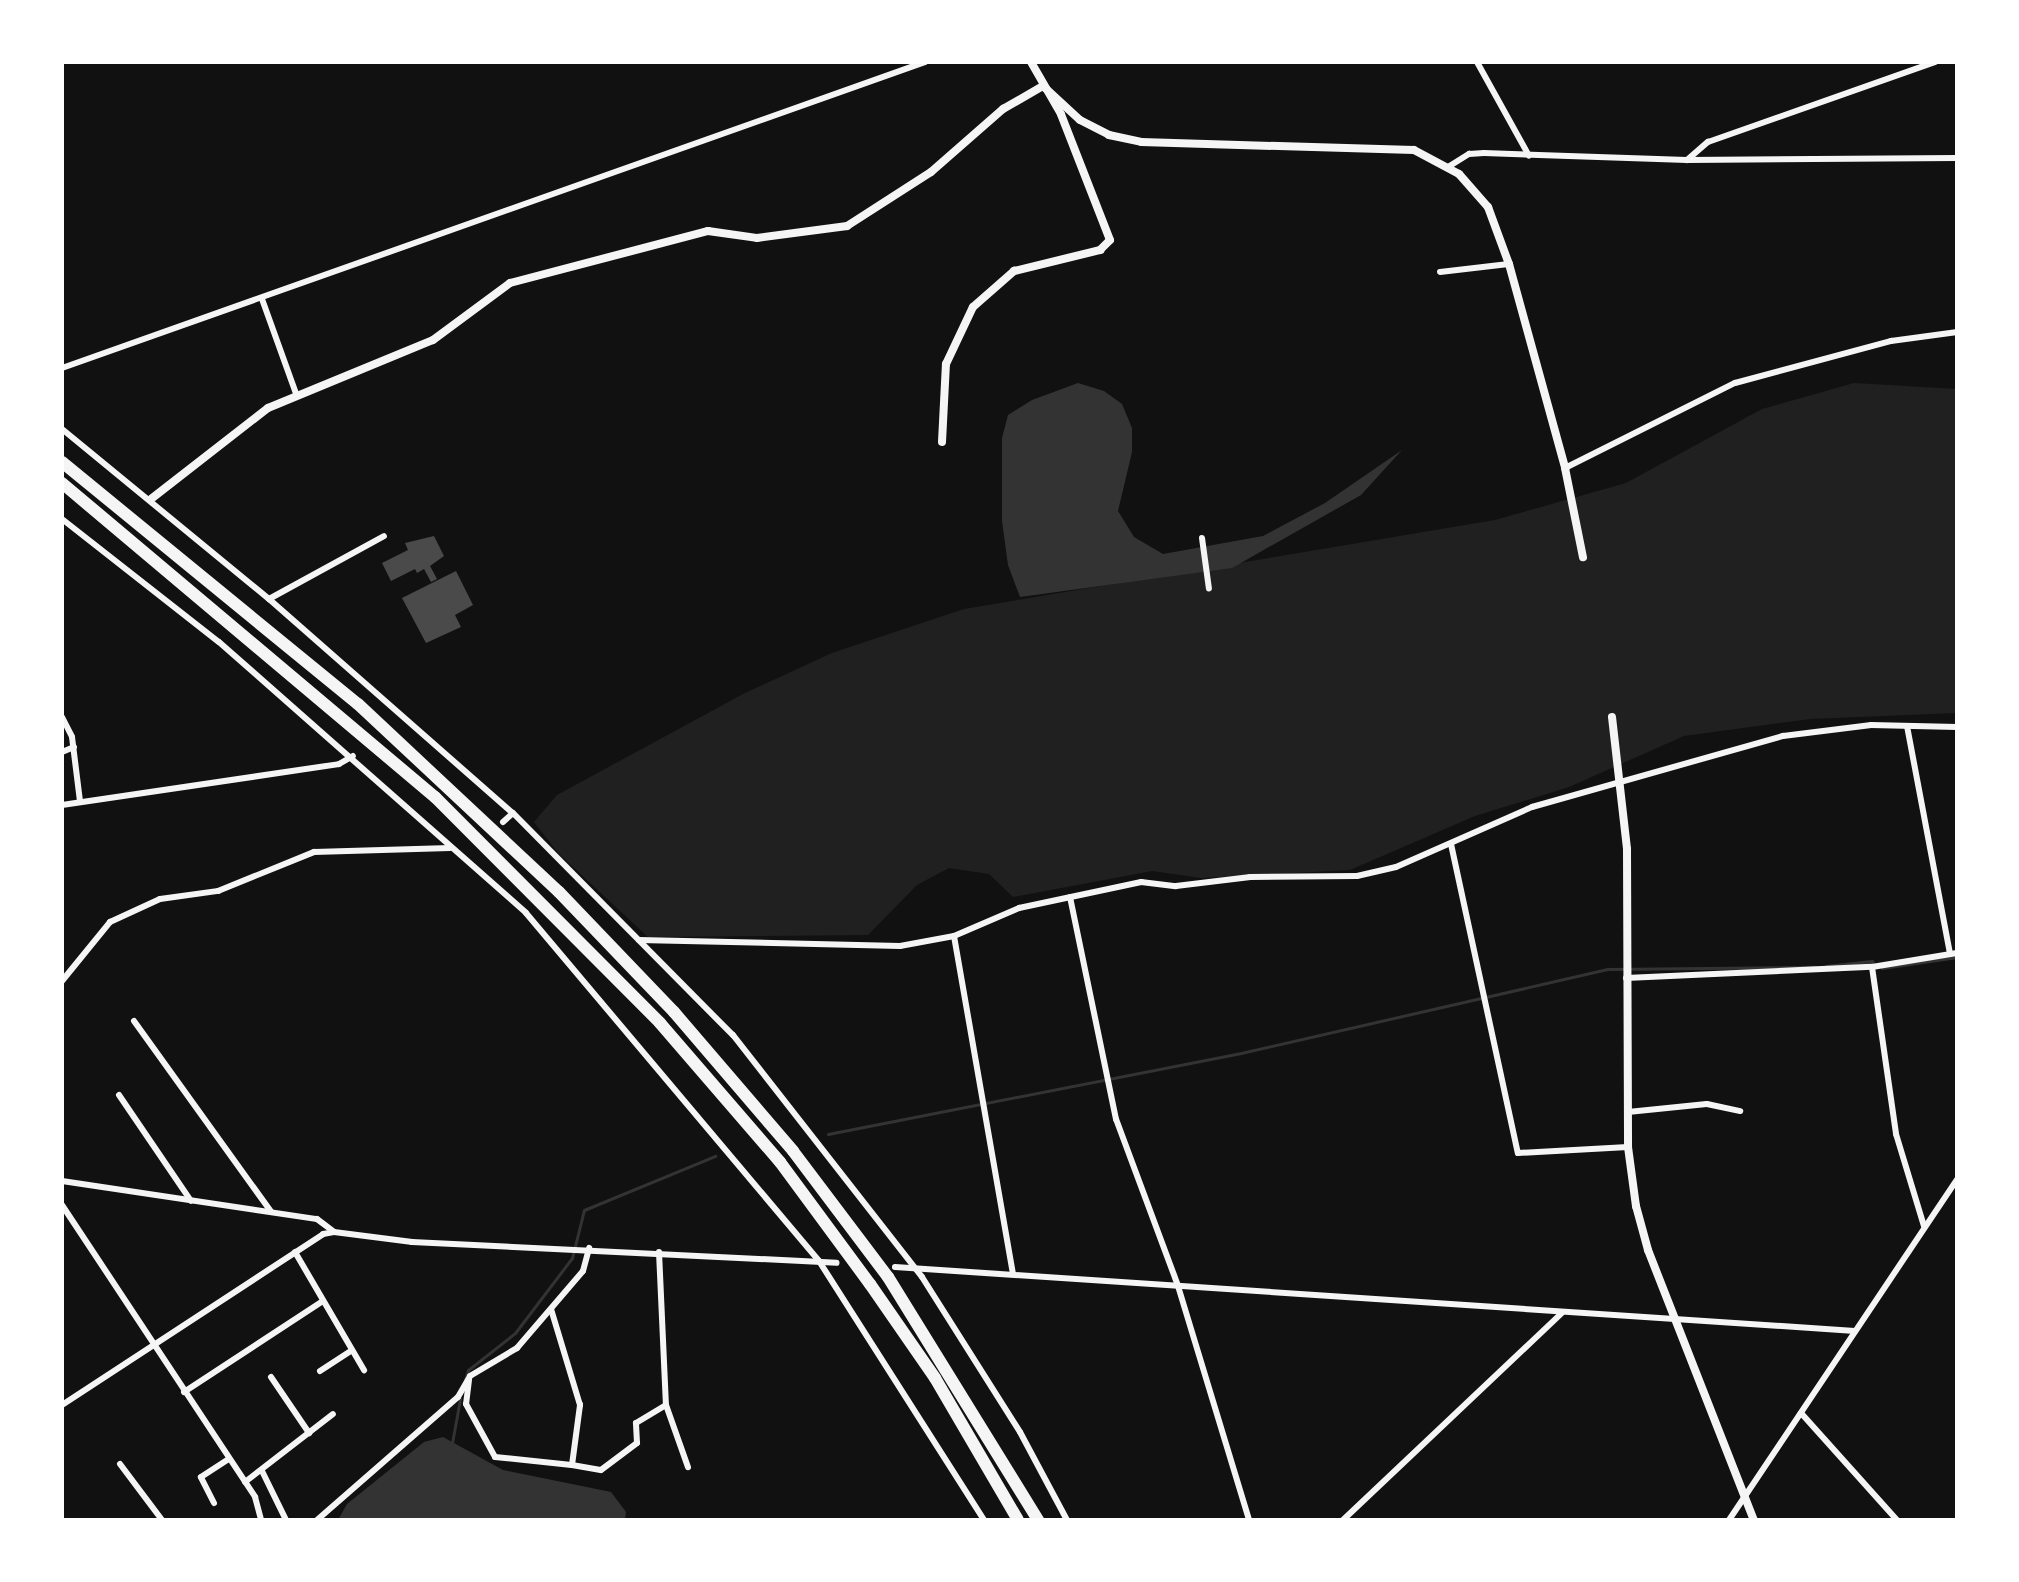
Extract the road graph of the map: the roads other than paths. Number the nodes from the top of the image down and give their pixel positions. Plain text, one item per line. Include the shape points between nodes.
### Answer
1 (925, 62) edge
2 (1031, 62) edge
3 (1477, 62) edge
4 (1935, 62) edge
5 (1043, 86) junction
6 (1529, 156) junction
7 (1957, 158) edge
8 (1687, 160) junction
9 (1448, 167) junction
10 (1509, 264) junction
11 (1440, 272) dead end
12 (262, 299) junction
13 (1957, 332) edge
14 (62, 368) edge
15 (297, 396) junction
16 (62, 429) edge
17 (942, 442) dead end
18 (62, 462) edge
19 (1565, 468) junction
20 (62, 483) edge
21 (151, 499) junction
22 (62, 519) edge
23 (384, 536) dead end
24 (1202, 538) dead end
25 (1583, 557) dead end
26 (1209, 589) dead end
27 (269, 599) junction
28 (62, 717) edge
29 (1612, 717) dead end
30 (1907, 726) junction
31 (1957, 727) edge
32 (74, 747) junction
33 (62, 752) edge
34 (353, 756) junction
35 (1623, 782) junction
36 (80, 801) junction
37 (62, 805) edge
38 (513, 813) junction
39 (503, 822) dead end
40 (1451, 844) junction
41 (450, 848) junction
42 (469, 848) dead end
43 (459, 854) junction
44 (1070, 897) junction
45 (954, 936) junction
46 (639, 940) junction
47 (1954, 954) edge
48 (1872, 967) junction
49 (1626, 978) junction
50 (62, 981) edge
51 (134, 1021) dead end
52 (119, 1095) dead end
53 (1740, 1111) dead end
54 (1628, 1112) junction
55 (1628, 1147) junction
56 (1957, 1179) edge
57 (62, 1181) edge
58 (191, 1201) junction
59 (62, 1205) edge
60 (271, 1212) junction
61 (1924, 1226) junction
62 (334, 1232) junction
63 (589, 1248) junction
64 (295, 1252) junction
65 (659, 1252) junction
66 (819, 1261) junction
67 (836, 1263) dead end
68 (895, 1267) dead end
69 (916, 1269) junction
70 (1013, 1274) junction
71 (1178, 1286) junction
72 (323, 1301) junction
73 (551, 1309) junction
74 (1562, 1313) junction
75 (1675, 1317) junction
76 (1855, 1331) junction
77 (152, 1346) junction
78 (352, 1350) junction
79 (364, 1370) dead end
80 (320, 1371) dead end
81 (470, 1376) junction
82 (271, 1377) dead end
83 (184, 1392) junction
84 (62, 1405) edge
85 (666, 1405) junction
86 (1801, 1413) junction
87 (333, 1414) dead end
88 (309, 1433) junction
89 (229, 1459) junction
90 (120, 1464) dead end
91 (572, 1465) junction
92 (688, 1467) dead end
93 (262, 1471) junction
94 (245, 1482) junction
95 (1001, 1491) junction
96 (1745, 1497) junction
97 (214, 1503) dead end
98 (162, 1520) edge
99 (261, 1520) edge
100 (286, 1520) edge
101 (317, 1520) edge
102 (984, 1520) edge
103 (1011, 1520) edge
104 (1018, 1520) edge
105 (1038, 1520) edge
106 (1067, 1520) edge
107 (1249, 1520) edge
108 (1343, 1520) edge
109 (1729, 1520) edge
110 (1754, 1520) edge
111 (1897, 1520) edge

1 - 12 street
2 - 5 street
3 - 6 street
4 - 8 street via 1708,142
5 - 9 street via 1080,120 1109,135 1141,142 1414,150
5 - 15 street via 1003,109 931,172 847,226 757,238 708,231 510,283 433,340
5 - 17 street via 1061,114 1110,240 1100,250 1014,271 973,307 946,364
6 - 8 street
6 - 9 street via 1474,153
7 - 8 street
9 - 10 street via 1488,207
10 - 11 street
10 - 19 street
12 - 14 street
12 - 15 street
13 - 19 street via 1891,341 1735,383
15 - 21 street via 241,425
16 - 21 street
18 - 105 highway via 358,704 548,881 674,1012 793,1151 888,1277
19 - 25 street
20 - 95 highway via 345,717 489,848 610,969 722,1092 817,1211 914,1347
21 - 27 street
22 - 34 street
23 - 27 street
24 - 26 street
27 - 38 street
28 - 32 street
29 - 35 street
30 - 31 street
30 - 35 street via 1783,736
30 - 47 street
32 - 33 street
32 - 36 street
34 - 36 street via 339,764
34 - 41 street
35 - 40 street via 1532,807
35 - 49 street
36 - 37 street
38 - 39 street
38 - 46 street
40 - 44 street via 1357,876 1250,877 1176,886 1141,882
40 - 55 street via 1518,1153
41 - 43 street
41 - 50 street via 314,852 218,891 160,899 110,922
42 - 43 street
43 - 66 street via 563,953
44 - 45 street via 1019,908
44 - 71 street via 1107,1086
45 - 46 street via 900,946
45 - 70 street
46 - 69 street via 733,1035
47 - 48 street
48 - 49 street
48 - 61 street via 1896,1134
49 - 54 street
51 - 60 street
52 - 58 street
53 - 54 street via 1707,1104
54 - 55 street
55 - 75 street via 1648,1250
56 - 61 street
57 - 58 street
58 - 60 street
59 - 77 street
60 - 62 street via 317,1219
61 - 76 street
62 - 63 street via 506,1249
62 - 64 street
63 - 65 street
63 - 73 street via 583,1271
64 - 72 street
64 - 77 street
65 - 66 street
65 - 85 street
66 - 67 street
66 - 102 street
68 - 69 street
69 - 70 street
69 - 106 street via 971,1351
70 - 71 street
71 - 74 street
71 - 107 street
72 - 78 street
72 - 83 street
73 - 81 street via 517,1348
73 - 91 street via 580,1405
74 - 75 street
74 - 108 street
75 - 76 street
75 - 96 street
76 - 86 street
77 - 83 street
77 - 84 street
78 - 79 street
78 - 80 street
81 - 91 street via 466,1404 495,1457
81 - 101 street via 458,1397
82 - 88 street
83 - 89 street
85 - 91 street via 636,1423 637,1443 601,1470
85 - 92 street
86 - 96 street
86 - 111 street
87 - 88 street
88 - 93 street
89 - 94 street
89 - 97 street via 201,1477
90 - 98 street
93 - 94 street
93 - 100 street
94 - 99 street
95 - 103 highway
95 - 104 highway
96 - 109 street
96 - 110 street

